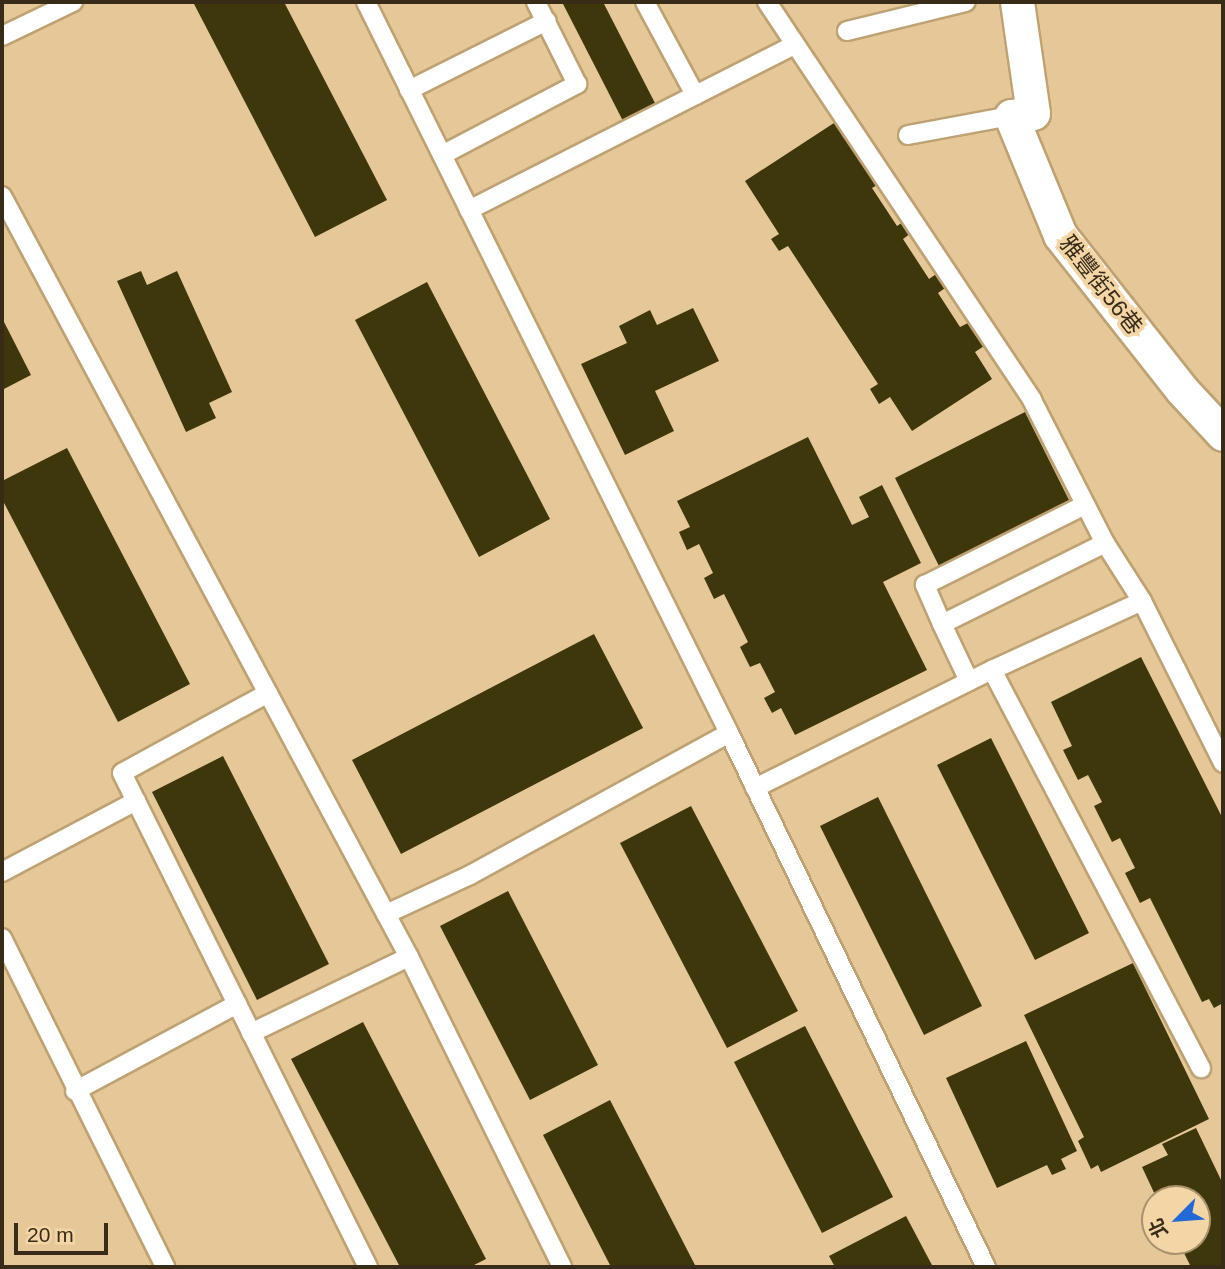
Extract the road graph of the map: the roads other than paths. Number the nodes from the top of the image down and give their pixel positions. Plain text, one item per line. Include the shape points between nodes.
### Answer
1 (73, 2) edge
2 (366, 2) edge
3 (536, 2) edge
4 (645, 2) edge
5 (767, 2) edge
6 (966, 2) edge
7 (1017, 2) edge
8 (547, 21) junction
9 (846, 31) dead end
10 (2, 36) edge
11 (794, 45) junction
12 (409, 90) junction
13 (695, 95) junction
14 (1011, 116) junction
15 (908, 135) dead end
16 (442, 155) junction
17 (2, 196) edge
18 (469, 210) junction
19 (1223, 434) edge
20 (1085, 505) junction
21 (1105, 543) junction
22 (1142, 601) junction
23 (942, 624) junction
24 (992, 670) junction
25 (969, 681) junction
26 (268, 693) junction
27 (729, 733) junction
28 (1223, 763) edge
29 (755, 788) junction
30 (136, 801) junction
31 (2, 872) edge
32 (386, 914) junction
33 (2, 938) edge
34 (409, 957) junction
35 (237, 1004) junction
36 (251, 1033) junction
37 (1200, 1069) dead end
38 (75, 1091) junction
39 (164, 1267) edge
40 (368, 1267) edge
41 (562, 1267) edge
42 (986, 1267) edge

1 - 10 lane
2 - 12 lane
3 - 8 lane
4 - 13 lane
5 - 11 lane
6 - 9 lane
7 - 14 street via 1033,113
8 - 12 lane
8 - 16 lane via 577,84
11 - 13 lane
11 - 20 lane via 1032,400
12 - 16 lane
13 - 18 lane
14 - 15 lane
14 - 19 street, 雅豐街56巷 via 1060,235 1182,390
16 - 18 lane
17 - 26 lane
18 - 27 lane
20 - 21 lane
20 - 23 lane via 925,585
21 - 22 lane
21 - 23 lane
22 - 24 lane
22 - 28 lane
23 - 25 lane
24 - 25 lane
24 - 37 lane
25 - 29 lane
26 - 30 lane via 122,773
26 - 32 lane
27 - 29 lane
27 - 32 lane via 470,875
29 - 42 lane
30 - 31 lane
30 - 35 lane
32 - 34 lane
33 - 38 lane
34 - 36 lane
34 - 41 lane
35 - 36 lane
35 - 38 lane
36 - 40 lane
38 - 39 lane

